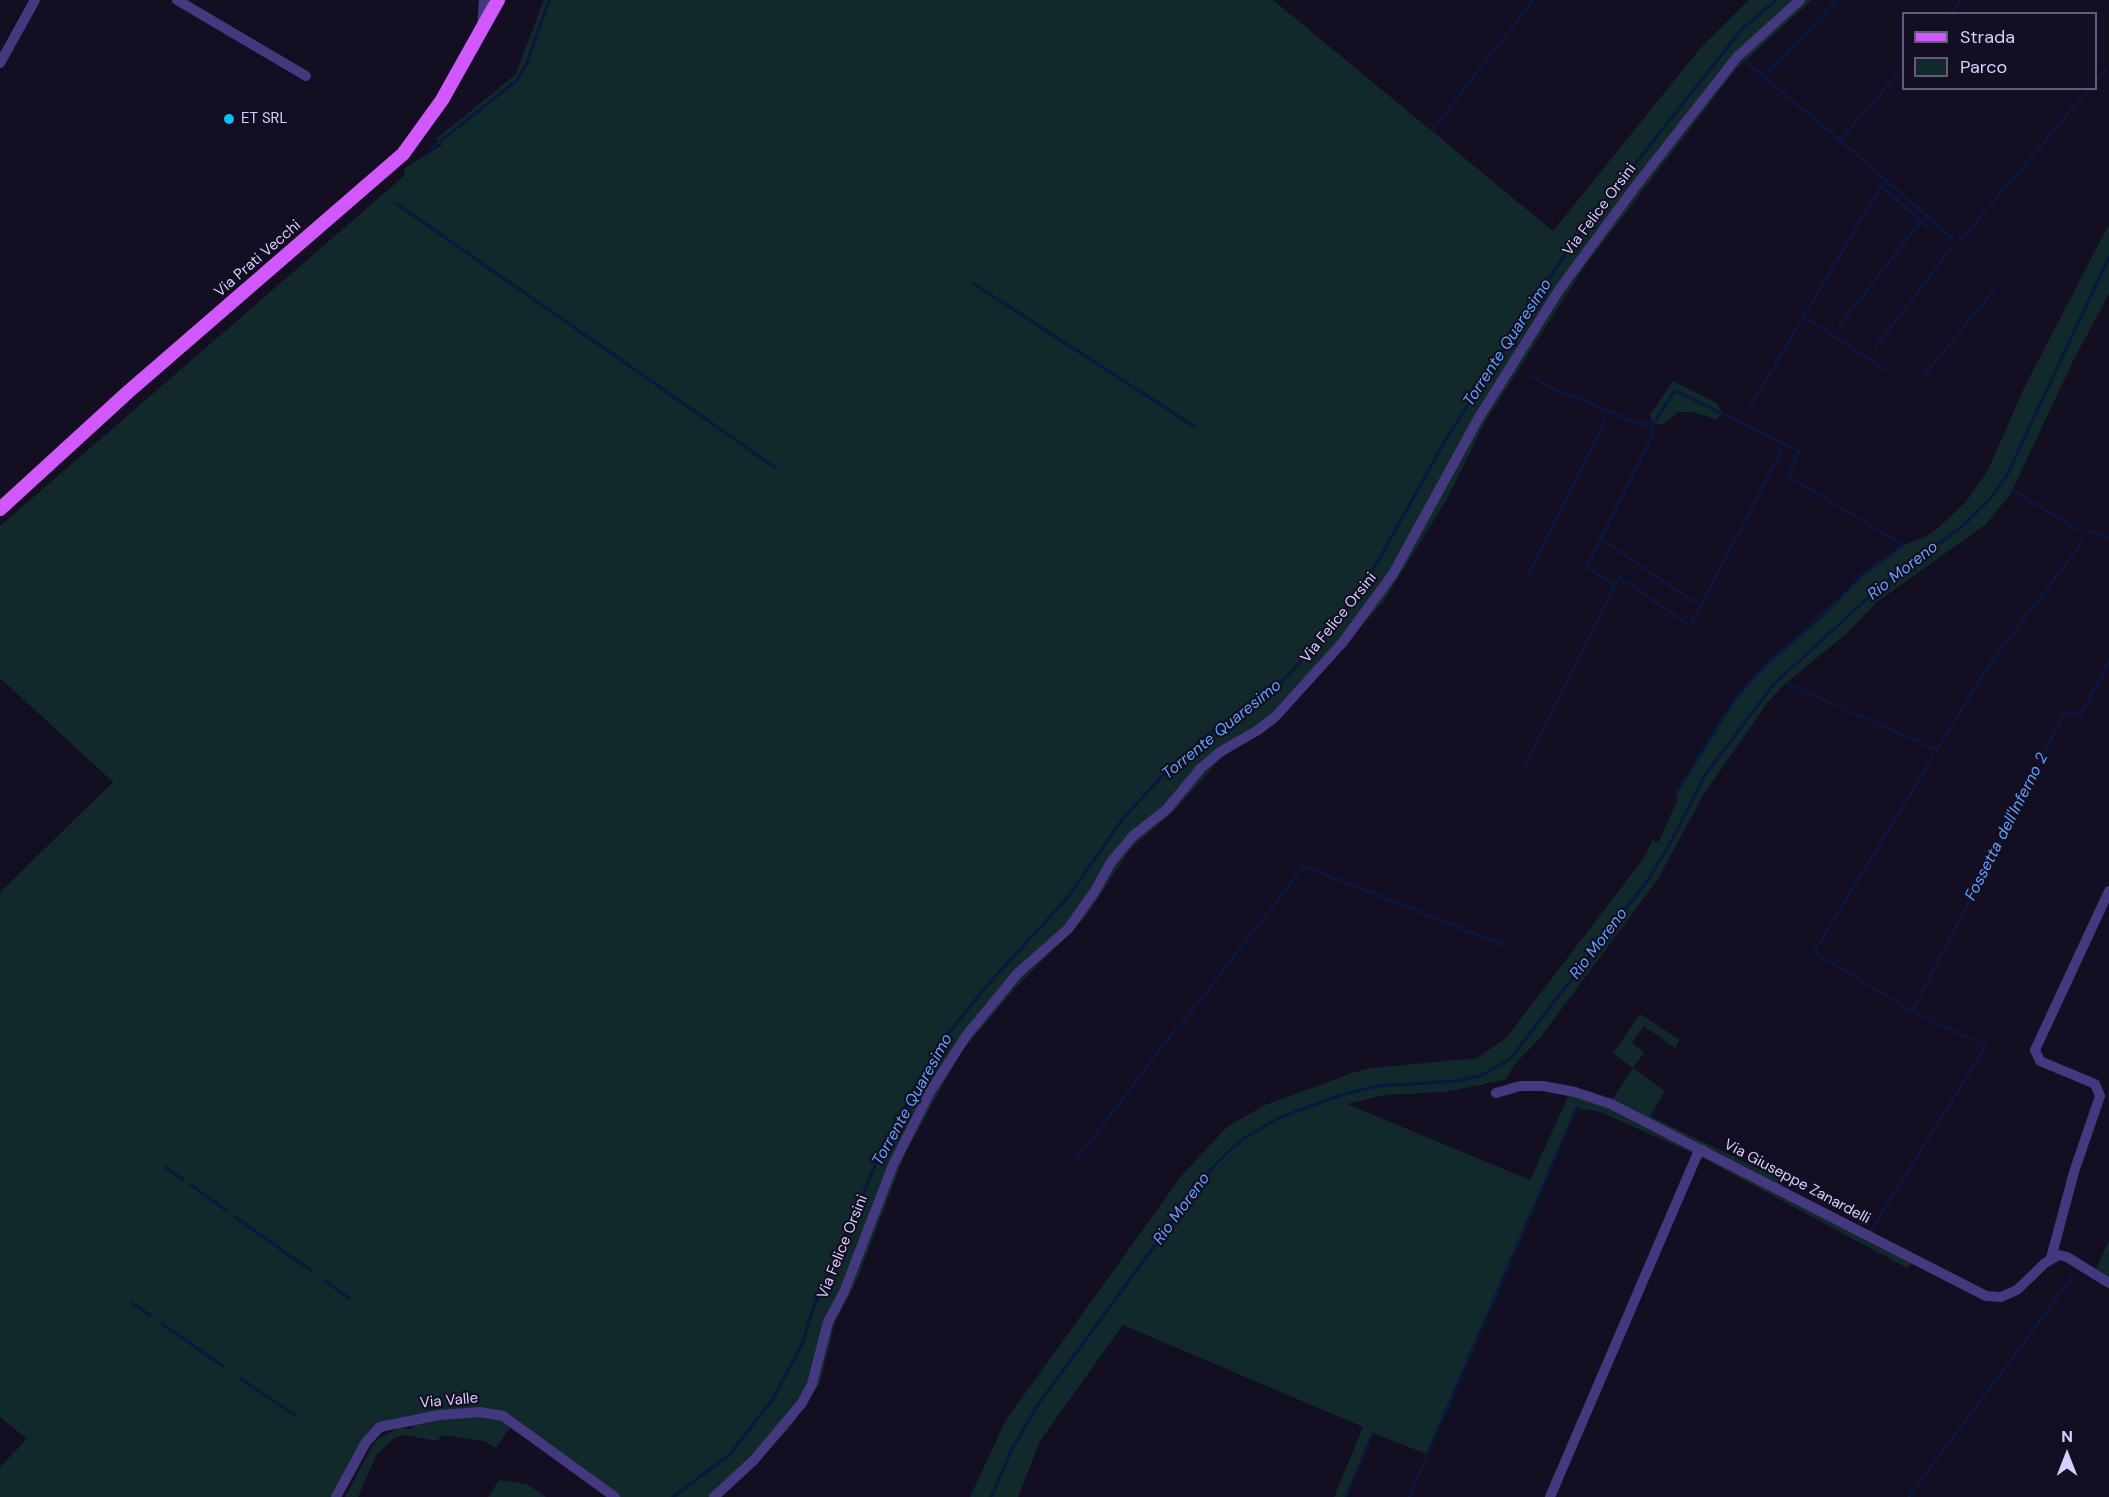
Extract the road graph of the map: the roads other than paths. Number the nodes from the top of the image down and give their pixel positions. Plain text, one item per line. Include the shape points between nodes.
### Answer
1 (35, 0) edge
2 (177, 0) edge
3 (484, 0) edge
4 (498, 0) edge
5 (1800, 0) edge
6 (482, 30) junction
7 (0, 63) edge
8 (306, 76) dead end
9 (0, 509) edge
10 (2109, 891) edge
11 (1496, 1093) dead end
12 (1703, 1150) junction
13 (2051, 1258) junction
14 (2109, 1283) edge
15 (336, 1497) edge
16 (615, 1497) edge
17 (714, 1497) edge
18 (1550, 1497) edge

1 - 7 street
2 - 8 street
3 - 6 street
4 - 6 main road, Via Prati Vecchi
5 - 17 street, Via Felice Orsini via 1737,57 1559,290 1478,419 1393,574 1350,634 1276,716 1220,752 1201,768 1167,809 1133,836 1068,928 1018,973 966,1036 930,1092 893,1165 844,1292 828,1322 812,1384 802,1403 754,1460
6 - 9 main road, Via Prati Vecchi via 431,118 391,166 128,392
10 - 13 street via 2035,1050 2040,1061 2095,1084 2100,1096
11 - 12 street via 1520,1086 1575,1092 1611,1104
12 - 13 street, Via Giuseppe Zanardelli via 1986,1296 2001,1297 2017,1290
12 - 18 street, Via Giuseppe Zanardelli via 1697,1155
13 - 14 street via 2067,1257
15 - 16 street, Via Valle via 366,1442 380,1427 439,1415 480,1412 503,1416

